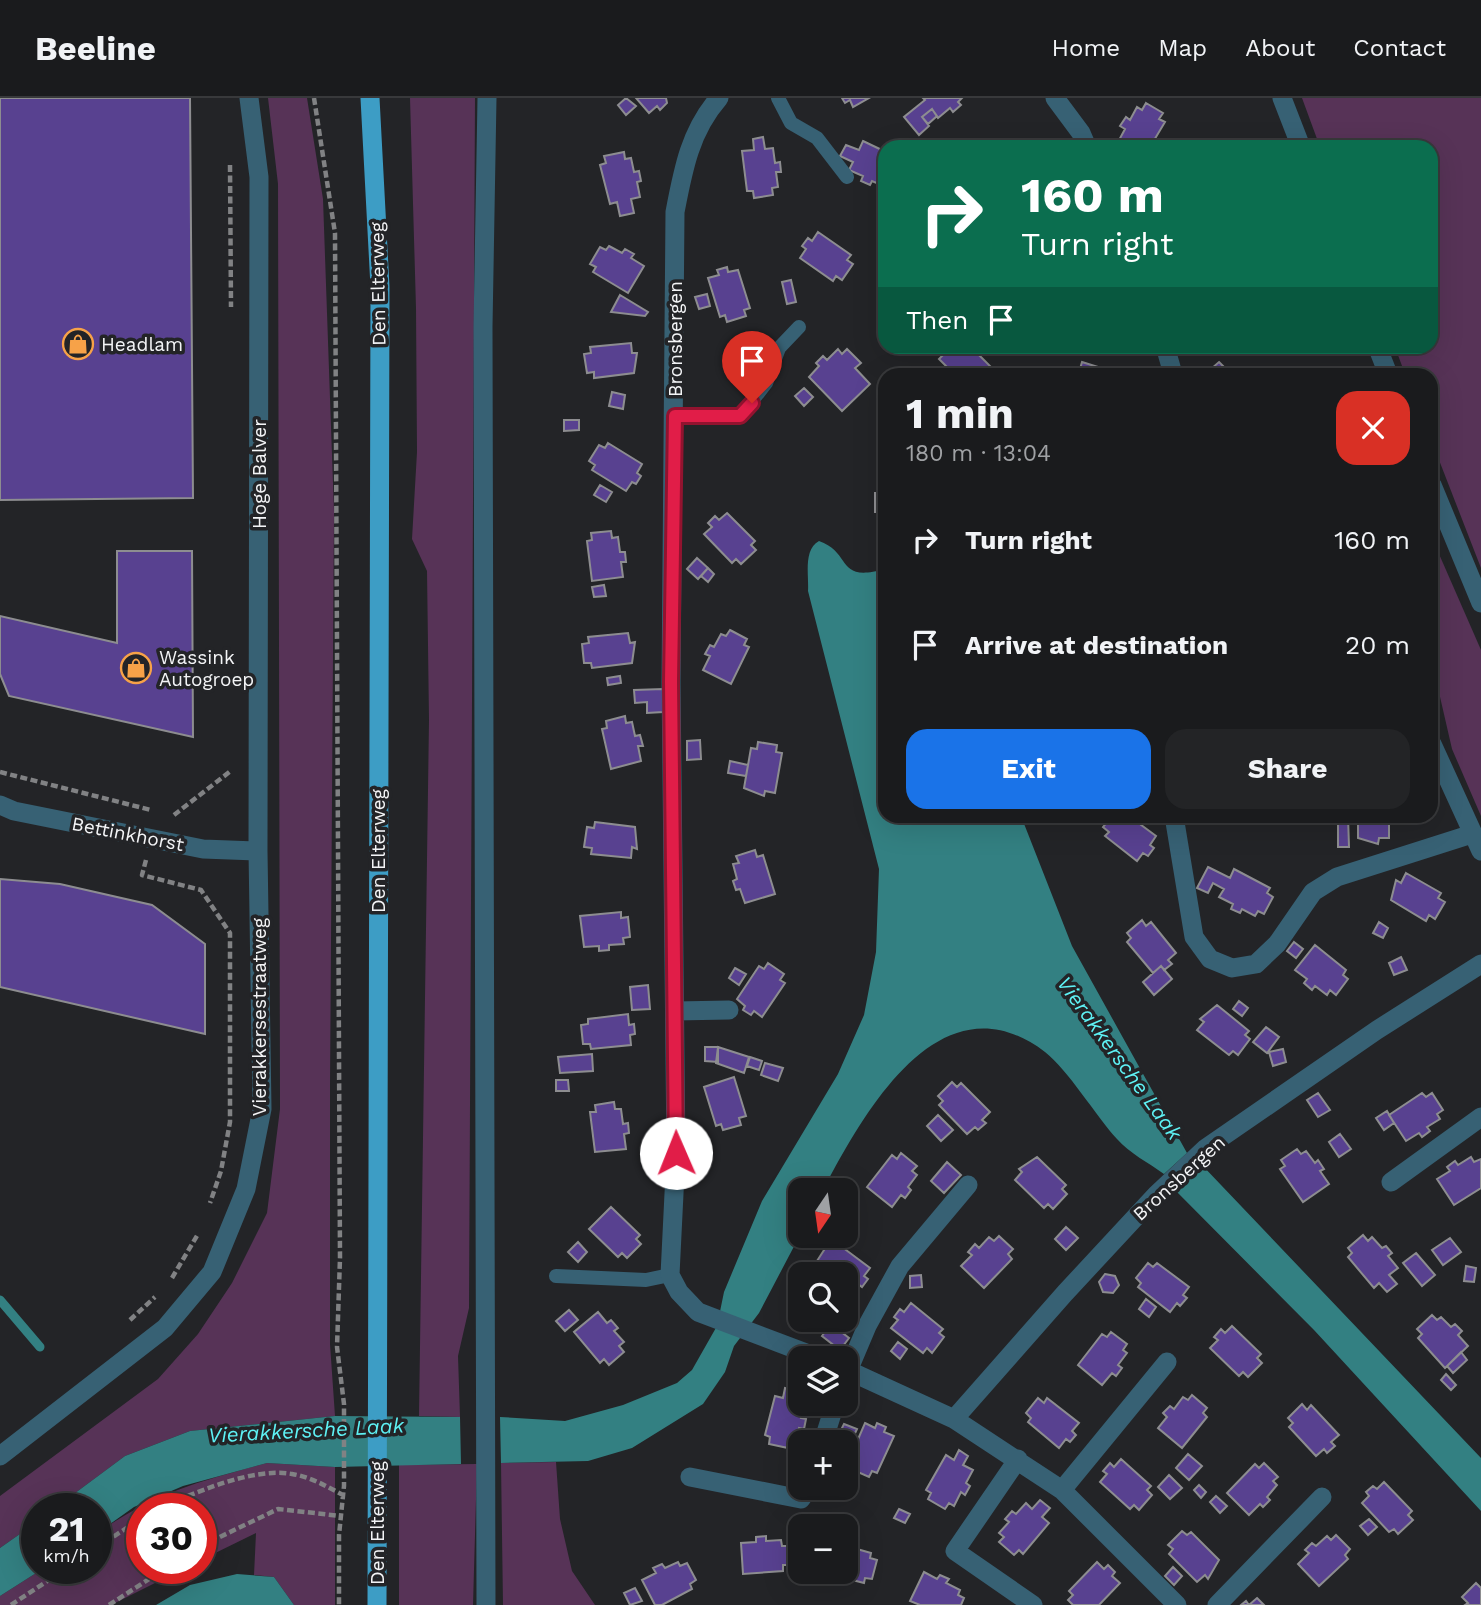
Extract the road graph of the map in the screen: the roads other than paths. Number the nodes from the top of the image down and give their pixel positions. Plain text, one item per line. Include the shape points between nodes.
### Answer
1 (248, 98) edge
2 (370, 98) edge
3 (486, 98) edge
4 (719, 98) edge
5 (778, 98) edge
6 (1055, 98) edge
7 (1282, 98) edge
8 (1084, 140) edge
9 (1298, 140) edge
10 (847, 177) dead end
11 (799, 327) dead end
12 (675, 416) junction
13 (1438, 499) edge
14 (1481, 603) edge
15 (1438, 757) edge
16 (0, 805) edge
17 (1175, 823) edge
18 (1476, 842) edge
19 (258, 851) junction
20 (1481, 964) edge
21 (729, 1010) dead end
22 (675, 1011) junction
23 (1481, 1117) edge
24 (1391, 1182) dead end
25 (968, 1185) dead end
26 (670, 1275) junction
27 (556, 1276) dead end
28 (790, 1346) edge
29 (858, 1346) edge
30 (1167, 1363) dead end
31 (858, 1377) edge
32 (954, 1419) junction
33 (0, 1456) edge
34 (1018, 1459) junction
35 (690, 1477) dead end
36 (1062, 1490) junction
37 (788, 1496) edge
38 (1322, 1497) dead end
39 (377, 1605) edge
40 (486, 1605) edge
41 (1033, 1605) edge
42 (1177, 1605) edge
43 (1217, 1605) edge

1 - 19 street, Hoge Balver via 259,177
2 - 39 main road, Den Elterweg via 380,287
3 - 40 street
4 - 12 street, Bronsbergen via 702,117 684,163 675,212
5 - 10 lane via 791,123 817,138
6 - 8 street
7 - 9 street
11 - 12 lane via 779,348 766,383 740,416
12 - 22 street, Bronsbergen via 671,682
13 - 14 street
15 - 18 street
16 - 19 street, Bettinkhorst via 203,849
17 - 18 street via 1194,937 1210,959 1232,968 1256,964 1277,944 1313,892 1338,877
19 - 33 street, Vierakkersestraatweg via 262,1109 246,1189 212,1272 166,1328
20 - 32 street, Bronsbergen via 1206,1148 1156,1195
21 - 22 street
22 - 26 street, Bronsbergen via 676,1153
23 - 24 street
25 - 29 street via 900,1266
26 - 27 lane via 646,1280
26 - 28 street via 698,1312
30 - 36 street
31 - 32 street
32 - 34 street
34 - 36 street
34 - 41 street via 955,1550
35 - 37 street
36 - 42 street
38 - 43 street

